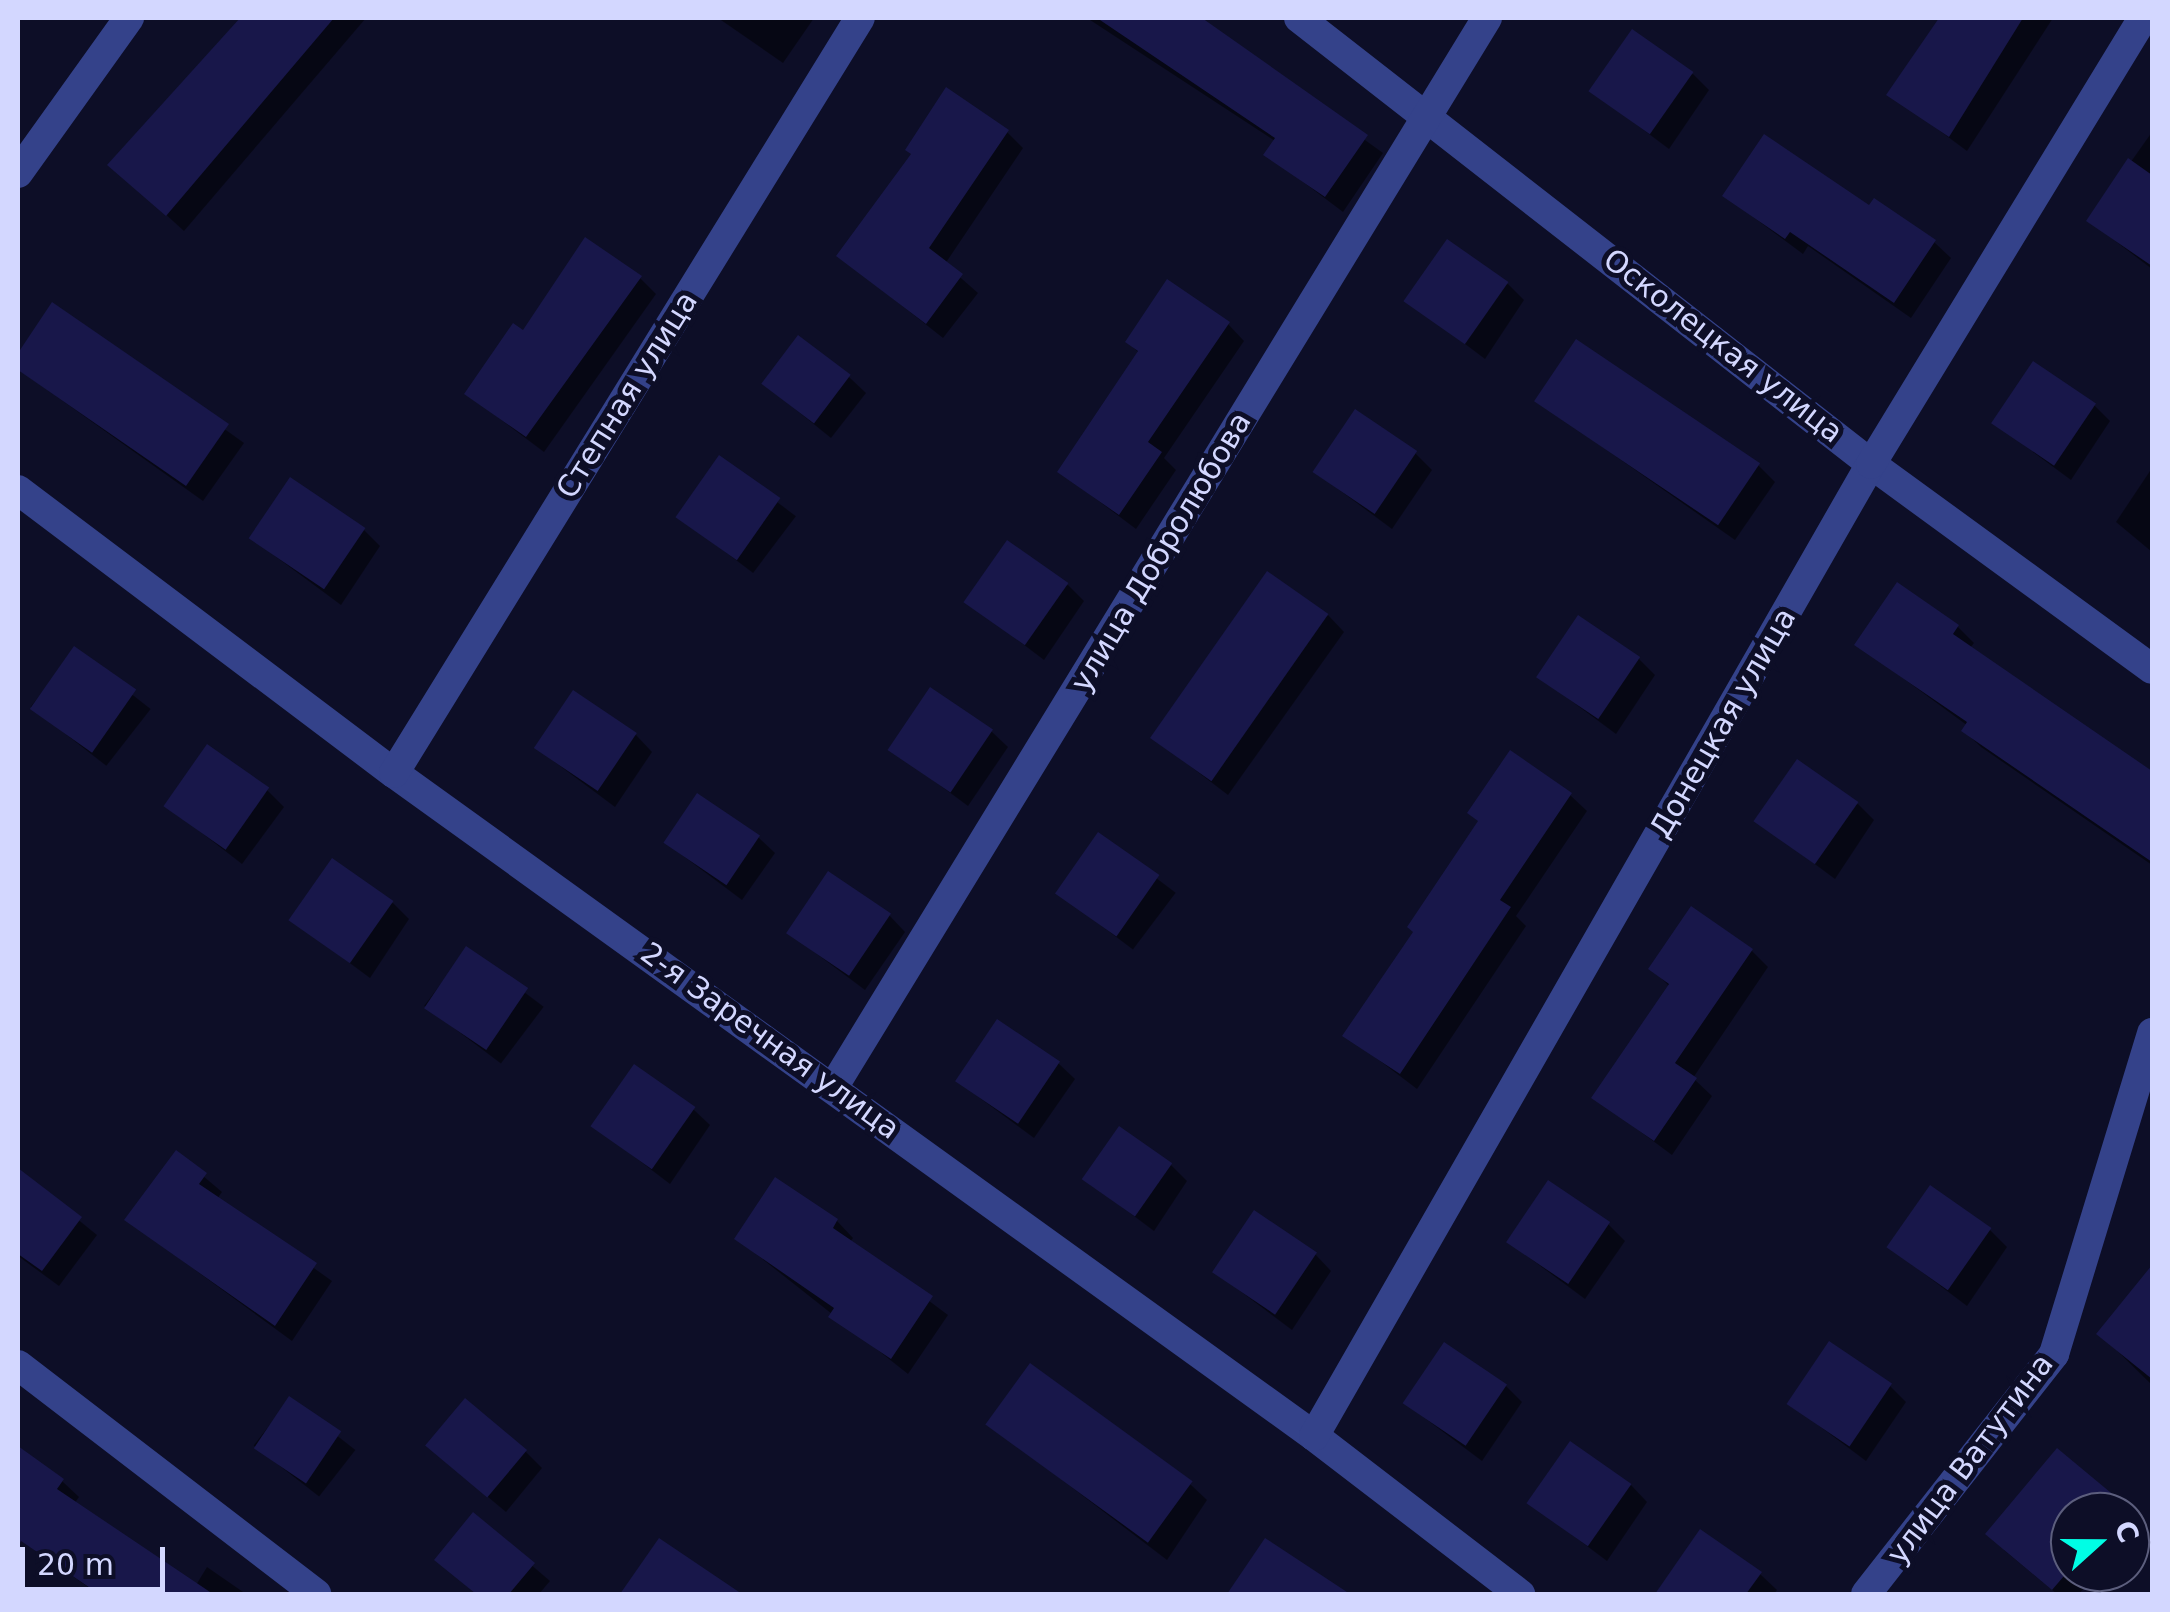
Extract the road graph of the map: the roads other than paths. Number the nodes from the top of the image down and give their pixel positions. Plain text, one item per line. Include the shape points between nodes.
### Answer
1 (860, 18) edge
2 (1299, 18) edge
3 (1488, 18) edge
4 (2143, 18) edge
5 (123, 20) edge
6 (1429, 114) junction
7 (18, 173) edge
8 (1871, 464) junction
9 (18, 490) edge
10 (2152, 669) edge
11 (394, 773) junction
12 (2152, 1033) edge
13 (834, 1086) junction
14 (18, 1365) edge
15 (1314, 1436) junction
16 (316, 1594) edge
17 (1520, 1594) edge
18 (1866, 1594) edge

1 - 11 street, Степная улица
2 - 6 street, Осколецкая улица
3 - 6 street, улица Добролюбова
4 - 8 street, Донецкая улица
5 - 7 street
6 - 8 street, Осколецкая улица
6 - 13 street, улица Добролюбова
8 - 10 street, Осколецкая улица
8 - 15 street, Донецкая улица
9 - 11 street, 2-я Заречная улица
11 - 13 street, 2-я Заречная улица
12 - 18 street, улица Ватутина via 2054,1354
13 - 15 street, 2-я Заречная улица
14 - 16 street
15 - 17 street, 2-я Заречная улица

